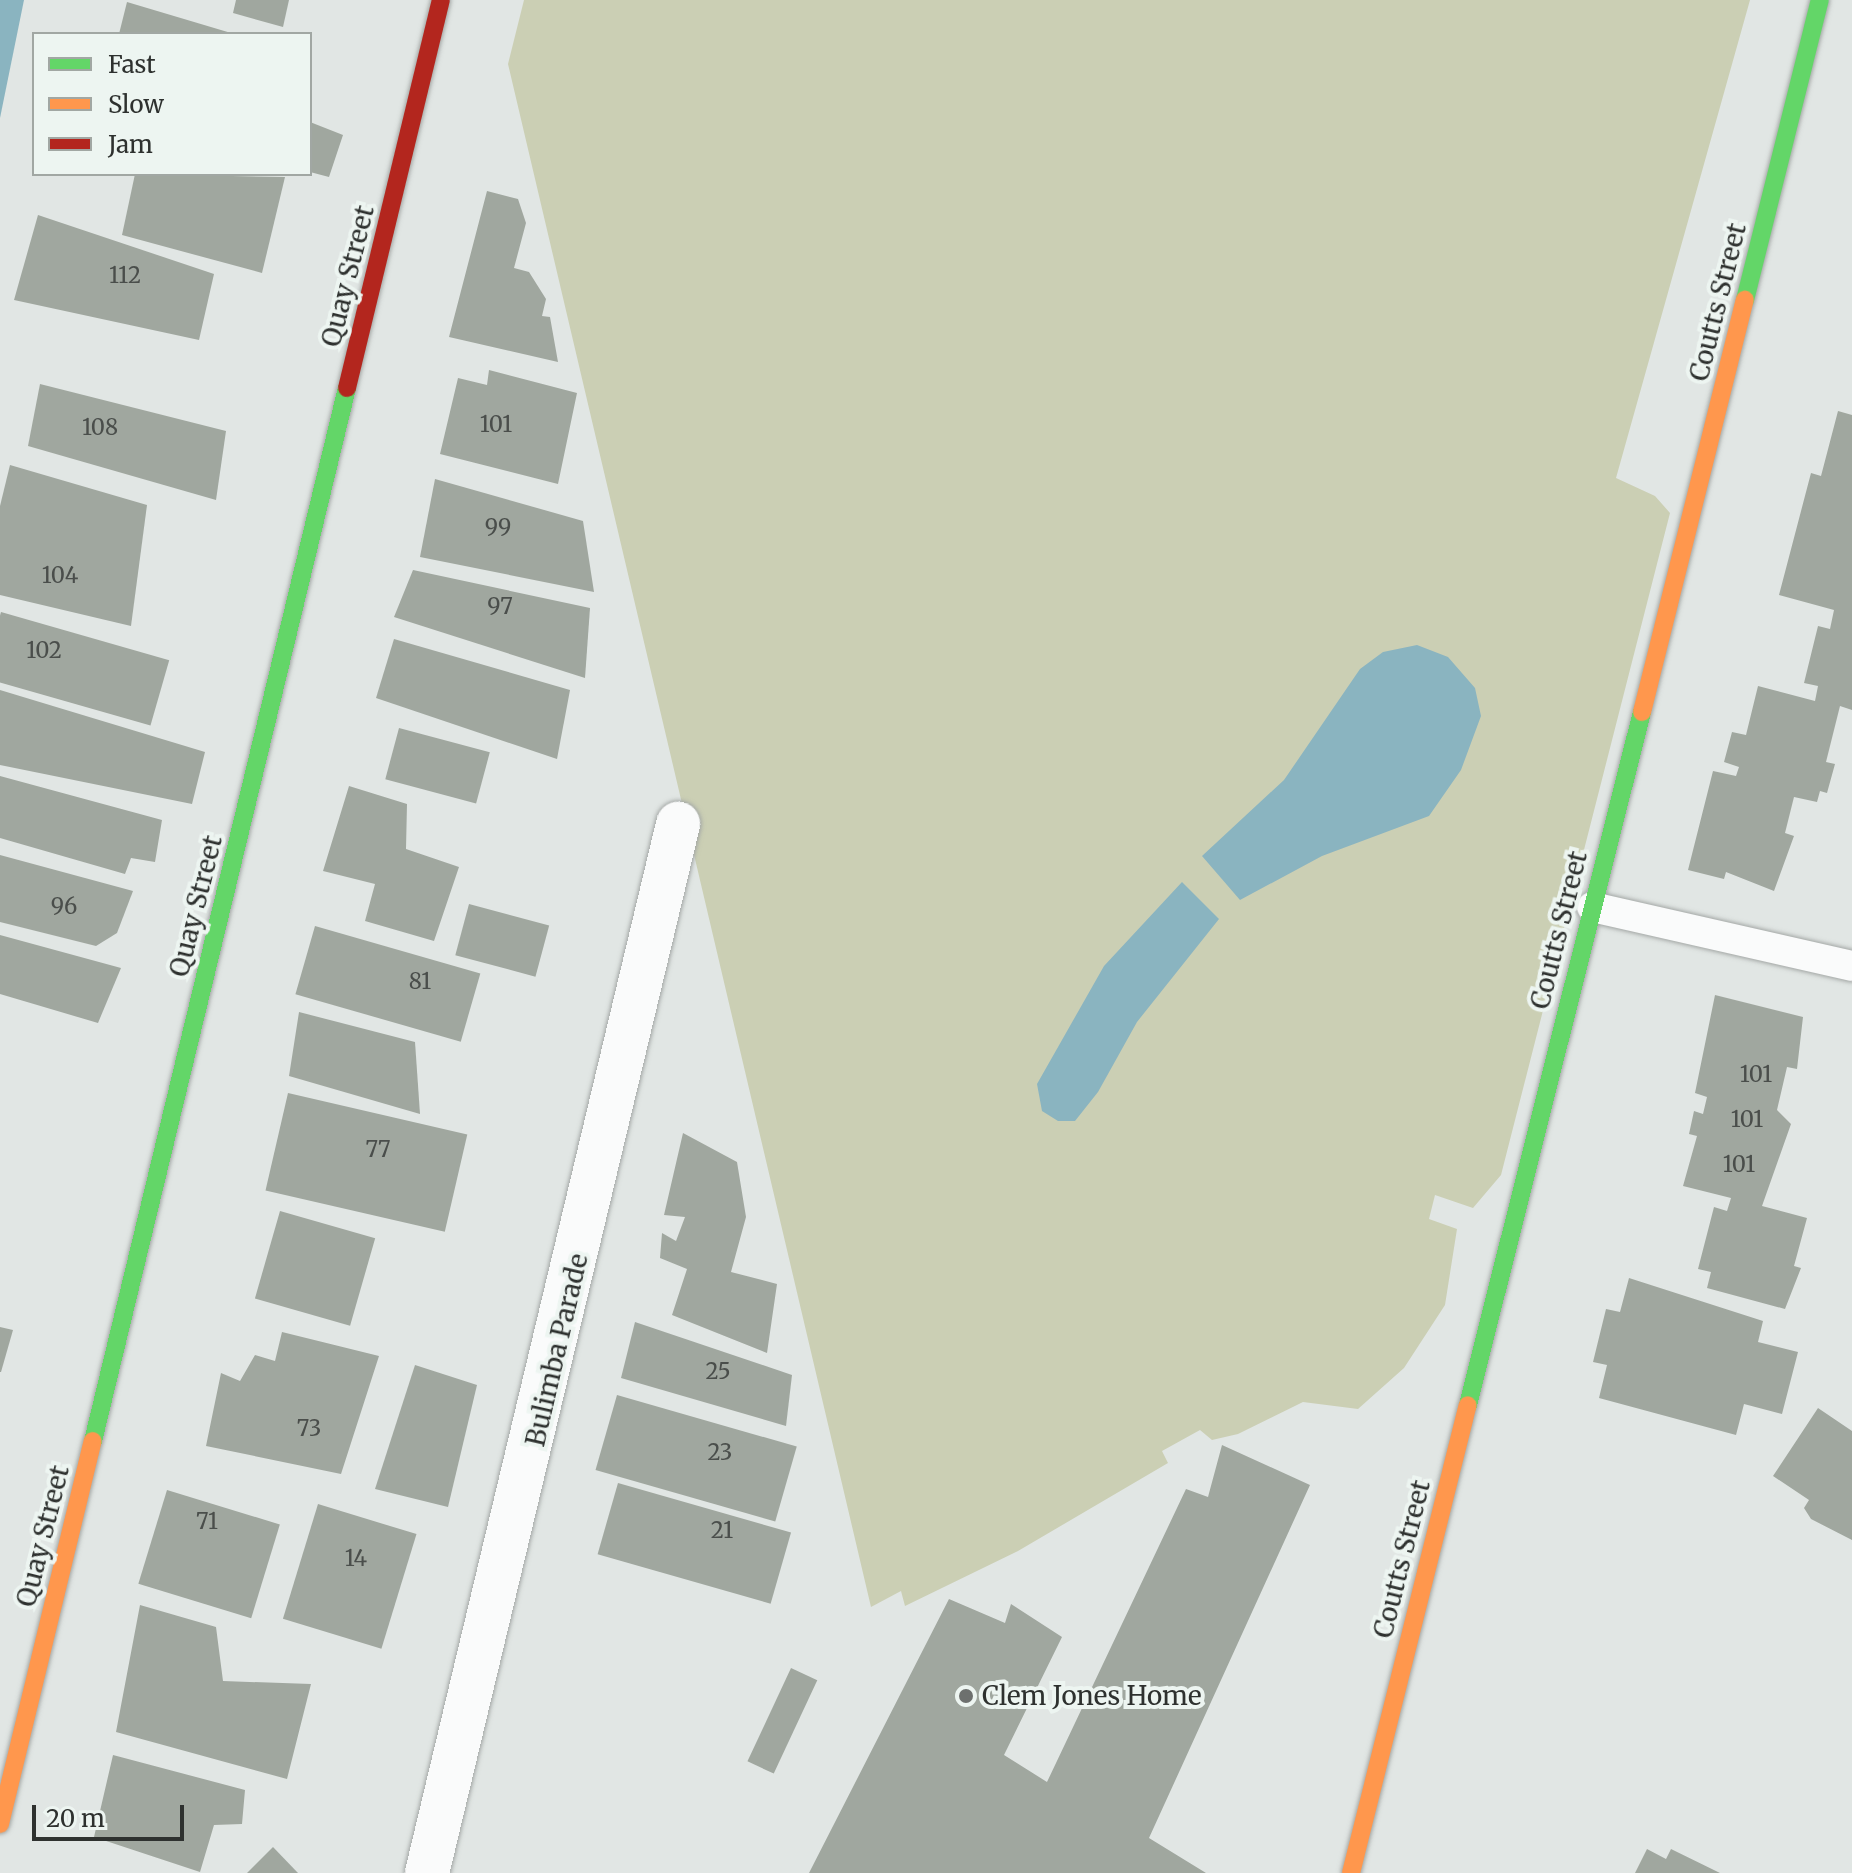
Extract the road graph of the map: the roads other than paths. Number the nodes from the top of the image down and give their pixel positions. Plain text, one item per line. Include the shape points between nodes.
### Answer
1 (441, 0) edge
2 (1820, 0) edge
3 (678, 824) dead end
4 (1592, 907) junction
5 (1852, 966) edge
6 (0, 1824) edge
7 (427, 1873) edge
8 (1351, 1873) edge

1 - 6 street, Quay Street
2 - 4 street, Coutts Street
3 - 7 street, Bulimba Parade
4 - 5 lane
4 - 8 street, Coutts Street

